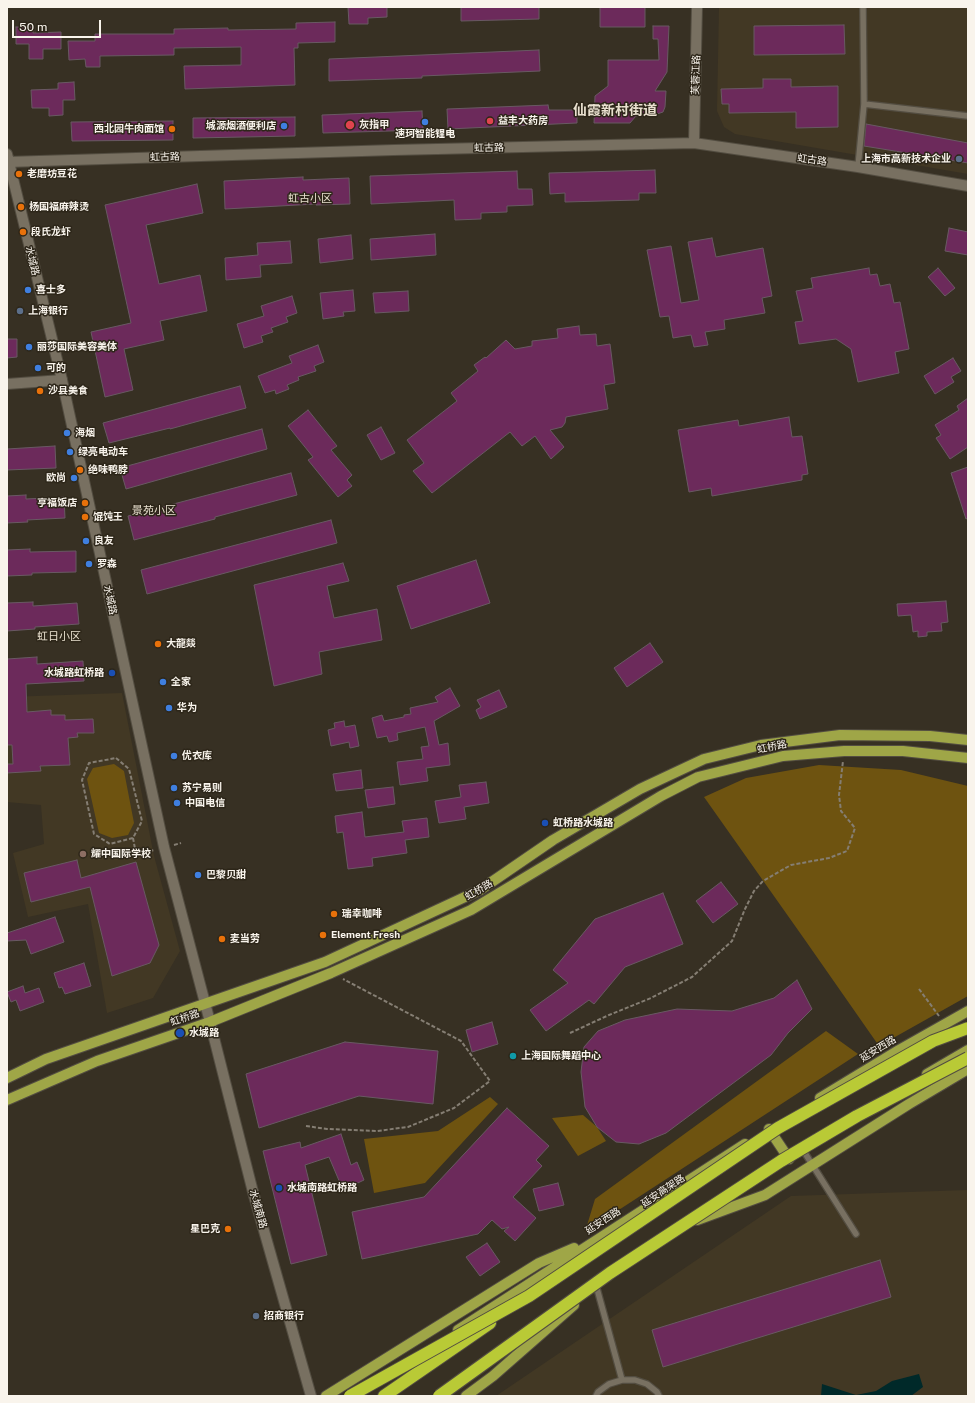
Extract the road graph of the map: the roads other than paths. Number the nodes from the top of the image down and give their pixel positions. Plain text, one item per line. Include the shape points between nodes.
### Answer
1 (697, 7) edge
2 (863, 7) edge
3 (864, 104) junction
4 (968, 116) edge
5 (694, 143) junction
6 (7, 160) edge
7 (858, 167) junction
8 (968, 186) edge
9 (62, 380) junction
10 (7, 384) edge
11 (968, 740) edge
12 (968, 758) edge
13 (205, 1003) junction
14 (968, 1010) edge
15 (210, 1022) junction
16 (968, 1028) edge
17 (968, 1050) edge
18 (968, 1058) edge
19 (968, 1069) edge
20 (7, 1078) edge
21 (7, 1100) edge
22 (769, 1129) junction
23 (803, 1150) junction
24 (789, 1159) junction
25 (812, 1166) junction
26 (697, 1220) junction
27 (856, 1234) dead end
28 (602, 1236) junction
29 (596, 1285) junction
30 (529, 1296) junction
31 (622, 1380) junction
32 (311, 1396) edge
33 (326, 1396) edge
34 (350, 1396) edge
35 (359, 1396) edge
36 (384, 1396) edge
37 (432, 1396) edge
38 (439, 1396) edge
39 (466, 1396) edge
40 (596, 1396) edge
41 (659, 1396) edge

1 - 5 street, 芙蓉江路
2 - 3 lane
3 - 4 lane
3 - 7 lane
5 - 6 street, 虹古路
5 - 7 street, 虹古路
6 - 9 street, 水城路
7 - 8 street, 虹古路
9 - 10 street
9 - 13 street, 水城路 via 164,847
11 - 13 main road, 虹桥路 via 930,736 840,735 761,744 704,759 640,789 553,840 480,890 325,962
12 - 15 main road, 虹桥路 via 903,751 844,751 783,756 698,777 661,796 471,910 331,973
13 - 15 street, 水城路
13 - 20 main road, 虹桥路 via 46,1059
14 - 22 main road, 延安西路
15 - 21 main road, 虹桥路 via 97,1061
15 - 32 street, 水城南路 via 253,1192
16 - 30 highway, 延安高架路, bridge via 933,1041 778,1128
17 - 23 main road via 865,1110
18 - 38 highway, bridge via 857,1116 780,1161 610,1273
19 - 25 main road
22 - 24 main road
22 - 28 main road, 延安西路
23 - 24 main road
23 - 25 lane
24 - 26 main road
25 - 26 main road via 765,1195
25 - 27 lane
26 - 29 main road
28 - 33 main road via 539,1263
28 - 35 main road, 延安西路
29 - 31 lane
29 - 37 main road
29 - 39 main road via 494,1376
30 - 34 highway, bridge
30 - 36 highway, 延安高架路, bridge
31 - 40 lane via 609,1384
31 - 41 lane via 635,1380 647,1384

